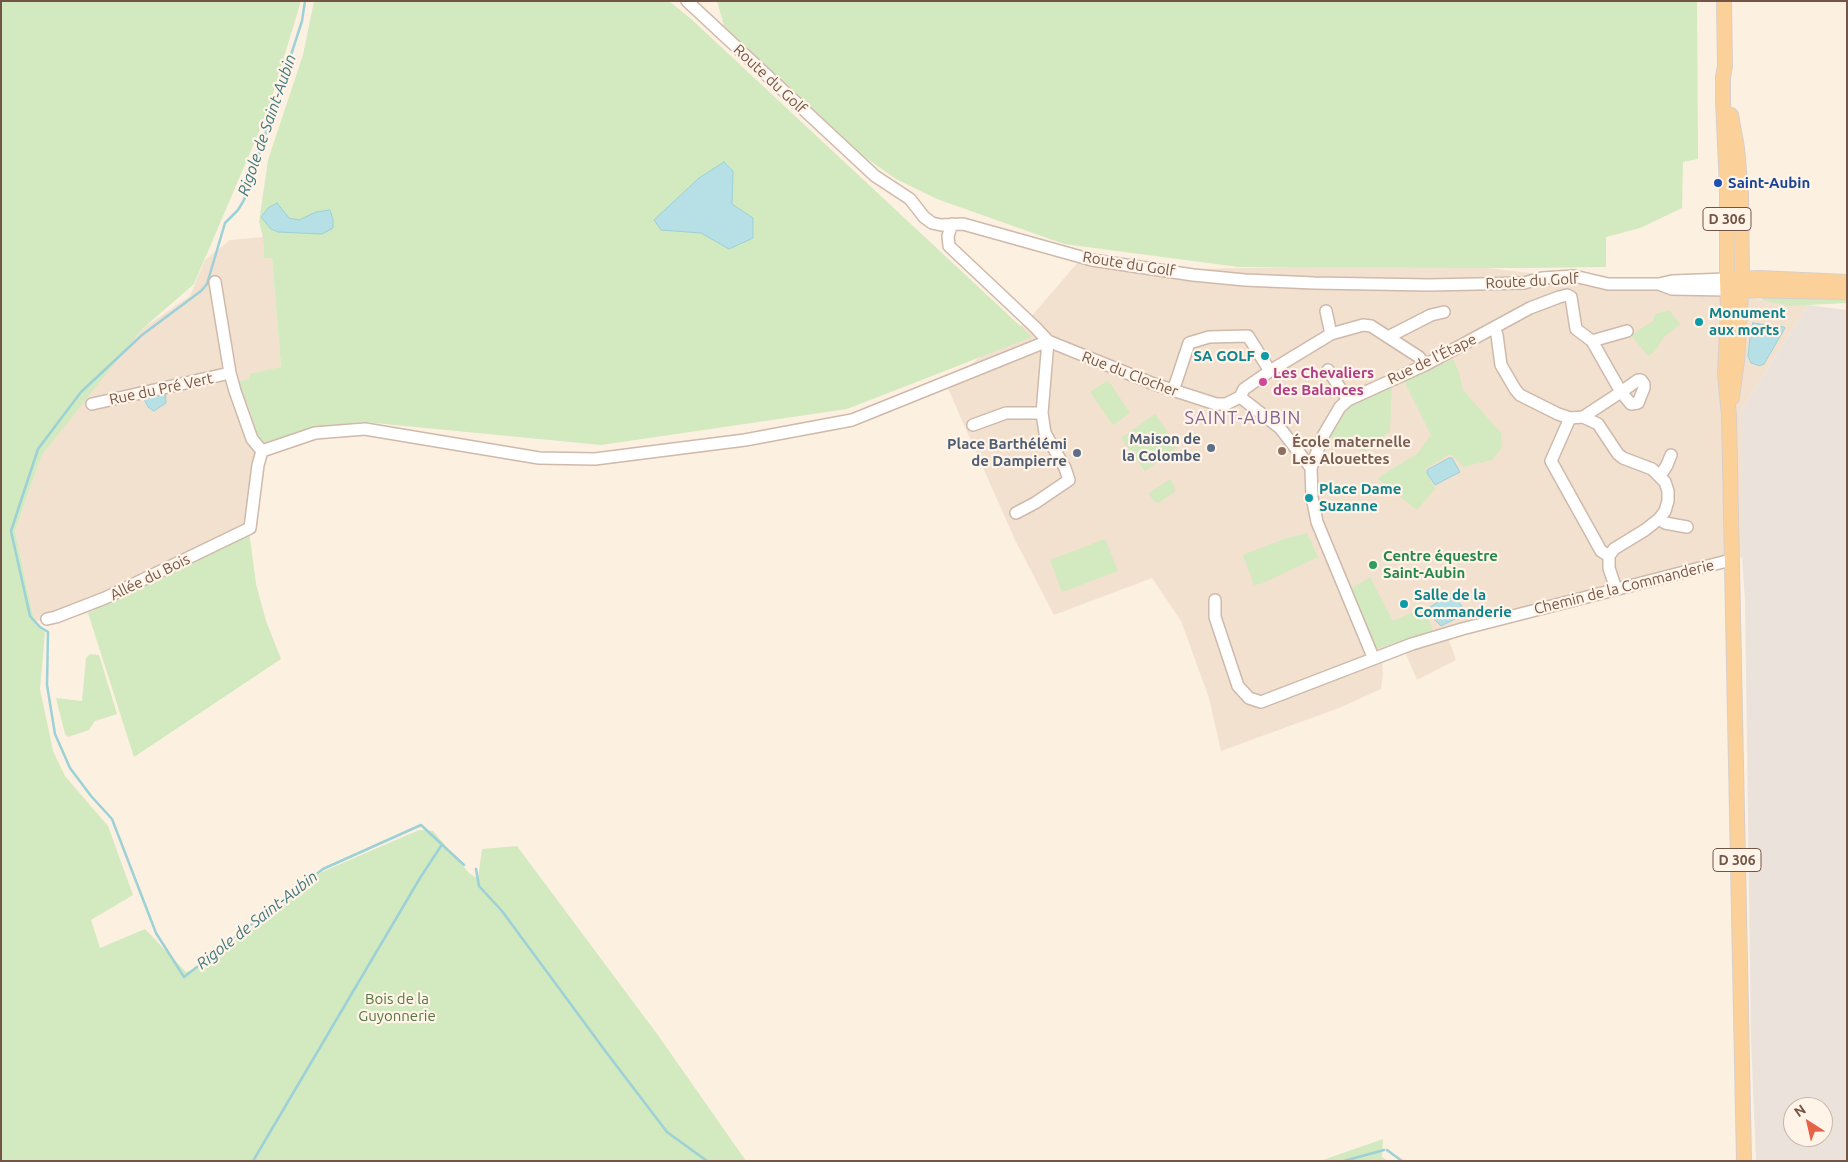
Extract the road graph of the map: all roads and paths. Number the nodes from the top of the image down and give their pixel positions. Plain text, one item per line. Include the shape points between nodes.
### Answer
1 (687, 1) edge
2 (1724, 1) edge
3 (952, 224) junction
4 (1561, 277) junction
5 (215, 282) dead end
6 (1847, 282) edge
7 (1738, 286) junction
8 (1847, 292) edge
9 (1559, 297) junction
10 (1326, 311) dead end
11 (1444, 312) dead end
12 (1494, 328) junction
13 (1627, 331) dead end
14 (1331, 334) junction
15 (1388, 337) junction
16 (1592, 340) junction
17 (1048, 342) junction
18 (1425, 365) junction
19 (1328, 370) dead end
20 (1270, 371) junction
21 (230, 373) junction
22 (1173, 391) junction
23 (1240, 397) junction
24 (1348, 400) junction
25 (92, 404) dead end
26 (1042, 413) junction
27 (1582, 417) junction
28 (1570, 418) junction
29 (973, 424) dead end
30 (262, 451) junction
31 (1671, 455) dead end
32 (1311, 468) junction
33 (1660, 476) junction
34 (1016, 513) dead end
35 (1659, 519) junction
36 (1688, 527) dead end
37 (1609, 556) junction
38 (1731, 560) junction
39 (1616, 589) junction
40 (1215, 600) dead end
41 (47, 619) dead end
42 (1373, 657) junction
43 (1744, 1161) edge

1 - 3 street, Route du Golf via 876,176 910,199 924,217 932,223
2 - 7 main road, D 306 via 1725,66 1740,194
3 - 4 street, Route du Golf via 1092,260 1245,280 1465,285 1524,283 1539,278
3 - 17 street via 949,246
4 - 7 street, Route du Golf via 1585,278 1608,284 1659,284 1672,289
4 - 9 street
5 - 21 street
6 - 7 main road
7 - 8 main road
7 - 38 main road, D 306 via 1737,361 1729,416
9 - 12 street, Rue de l'Étape via 1530,308
9 - 16 street via 1570,297 1576,329
10 - 14 street
11 - 15 street
12 - 18 street, Rue de l'Étape
12 - 28 street via 1501,365 1520,395
13 - 16 street
14 - 15 street via 1366,325
14 - 20 street
15 - 18 street via 1419,357
16 - 27 street via 1621,392
17 - 22 street, Rue du Clocher
17 - 26 street
17 - 30 street via 852,420 744,440 595,460 539,458 365,429 315,433
18 - 24 street, Rue de l'Étape
19 - 24 street
20 - 22 street via 1248,336 1209,337 1189,343
20 - 23 street via 1244,389
21 - 25 street, Rue du Pré Vert
21 - 30 street via 252,439
22 - 23 street, Rue du Clocher via 1216,404 1226,404
23 - 32 street via 1280,428
24 - 32 street, Rue de l'Étape via 1340,407 1323,436
26 - 29 street via 1006,412
26 - 34 street via 1046,433 1069,480
27 - 28 street
27 - 33 street via 1598,424 1623,458 1652,469
28 - 37 street via 1551,460 1601,551
30 - 41 street, Allée du Bois via 250,528 105,598
31 - 33 street
32 - 42 street via 1317,522
33 - 35 street via 1668,491 1668,502
35 - 36 street
35 - 37 street via 1614,549
37 - 39 street
38 - 39 street, Chemin de la Commanderie
38 - 43 main road, D 306
39 - 42 street, Chemin de la Commanderie via 1462,629
40 - 42 street, Chemin de la Commanderie via 1215,617 1238,686 1249,698 1261,702

